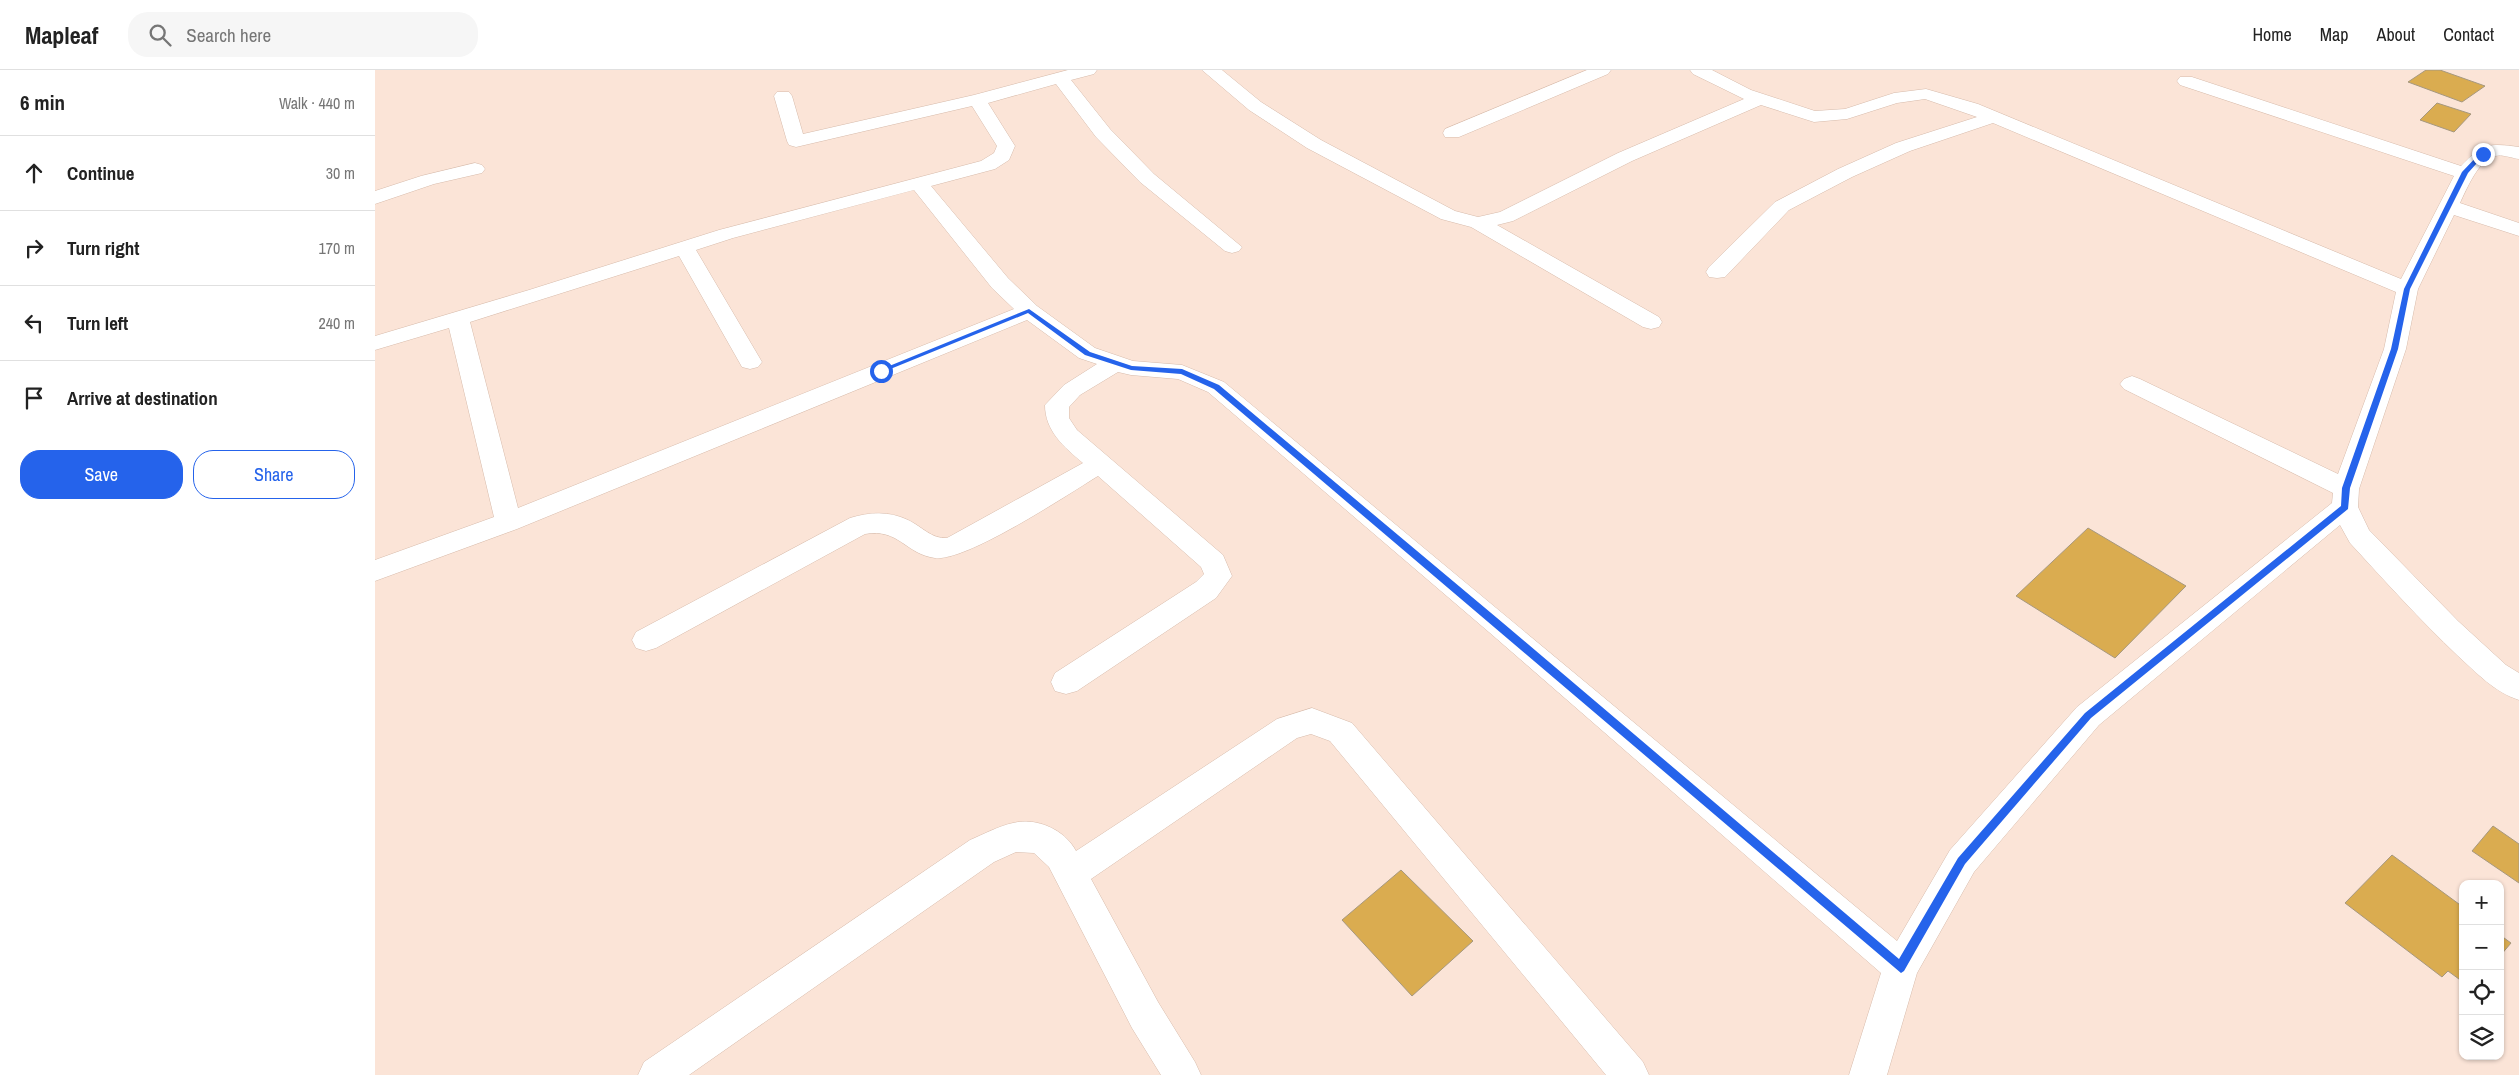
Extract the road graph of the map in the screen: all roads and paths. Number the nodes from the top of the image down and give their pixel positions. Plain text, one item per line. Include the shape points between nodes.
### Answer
1 (1088, 70) edge
2 (1211, 70) edge
3 (1602, 70) edge
4 (1699, 70) edge
5 (1060, 77) junction
6 (2186, 81) dead end
7 (783, 96) dead end
8 (1759, 99) junction
9 (977, 100) junction
10 (1994, 117) junction
11 (1453, 132) dead end
12 (2519, 153) edge
13 (475, 169) dead end
14 (2465, 172) junction
15 (919, 184) junction
16 (375, 198) edge
17 (2449, 206) junction
18 (1478, 223) junction
19 (2519, 230) edge
20 (684, 247) junction
21 (1232, 247) dead end
22 (1717, 272) dead end
23 (2407, 289) junction
24 (1029, 311) junction
25 (458, 318) junction
26 (1651, 322) dead end
27 (375, 343) edge
28 (749, 362) dead end
29 (1116, 363) junction
30 (2132, 384) dead end
31 (1100, 464) junction
32 (2346, 498) junction
33 (508, 522) junction
34 (375, 570) edge
35 (646, 640) dead end
36 (1066, 682) dead end
37 (2519, 688) edge
38 (1070, 874) junction
39 (1901, 967) junction
40 (657, 1075) edge
41 (1182, 1075) edge
42 (1630, 1075) edge
43 (1868, 1075) edge

1 - 5 street
2 - 18 street via 1255,106 1314,144 1448,215
3 - 11 street
4 - 8 street
5 - 9 street
5 - 21 street via 1103,133 1147,178
6 - 14 street
7 - 9 street via 796,141
8 - 10 street via 1814,117 1847,114 1894,98 1926,94
8 - 18 street via 1625,157 1506,217
9 - 15 street via 1006,146 1002,156 989,165
10 - 22 street via 1903,147 1783,206
10 - 23 street
12 - 14 street via 2494,149 2483,154
13 - 16 street via 428,180
14 - 17 street
15 - 20 street
15 - 24 street via 1000,283
17 - 19 street
17 - 23 street
18 - 26 street
20 - 25 street
20 - 28 street
23 - 32 street via 2395,349
24 - 29 street via 1087,353
24 - 33 street
25 - 27 street
25 - 33 street
29 - 31 street via 1072,390 1057,405 1057,418 1068,436
29 - 39 street via 1131,368 1182,372 1216,387
30 - 32 street
31 - 35 street via 964,542 944,548 928,545 895,523 876,520 859,525
31 - 36 street via 1213,562 1218,576 1206,590
32 - 37 street via 2359,536 2448,628 2496,673
32 - 39 street via 2088,716 1961,861
33 - 34 street
38 - 40 street via 1061,856 1041,838 1015,837 982,851
38 - 41 street via 1145,1015
38 - 42 street via 1289,728 1313,721 1341,732
39 - 43 street

